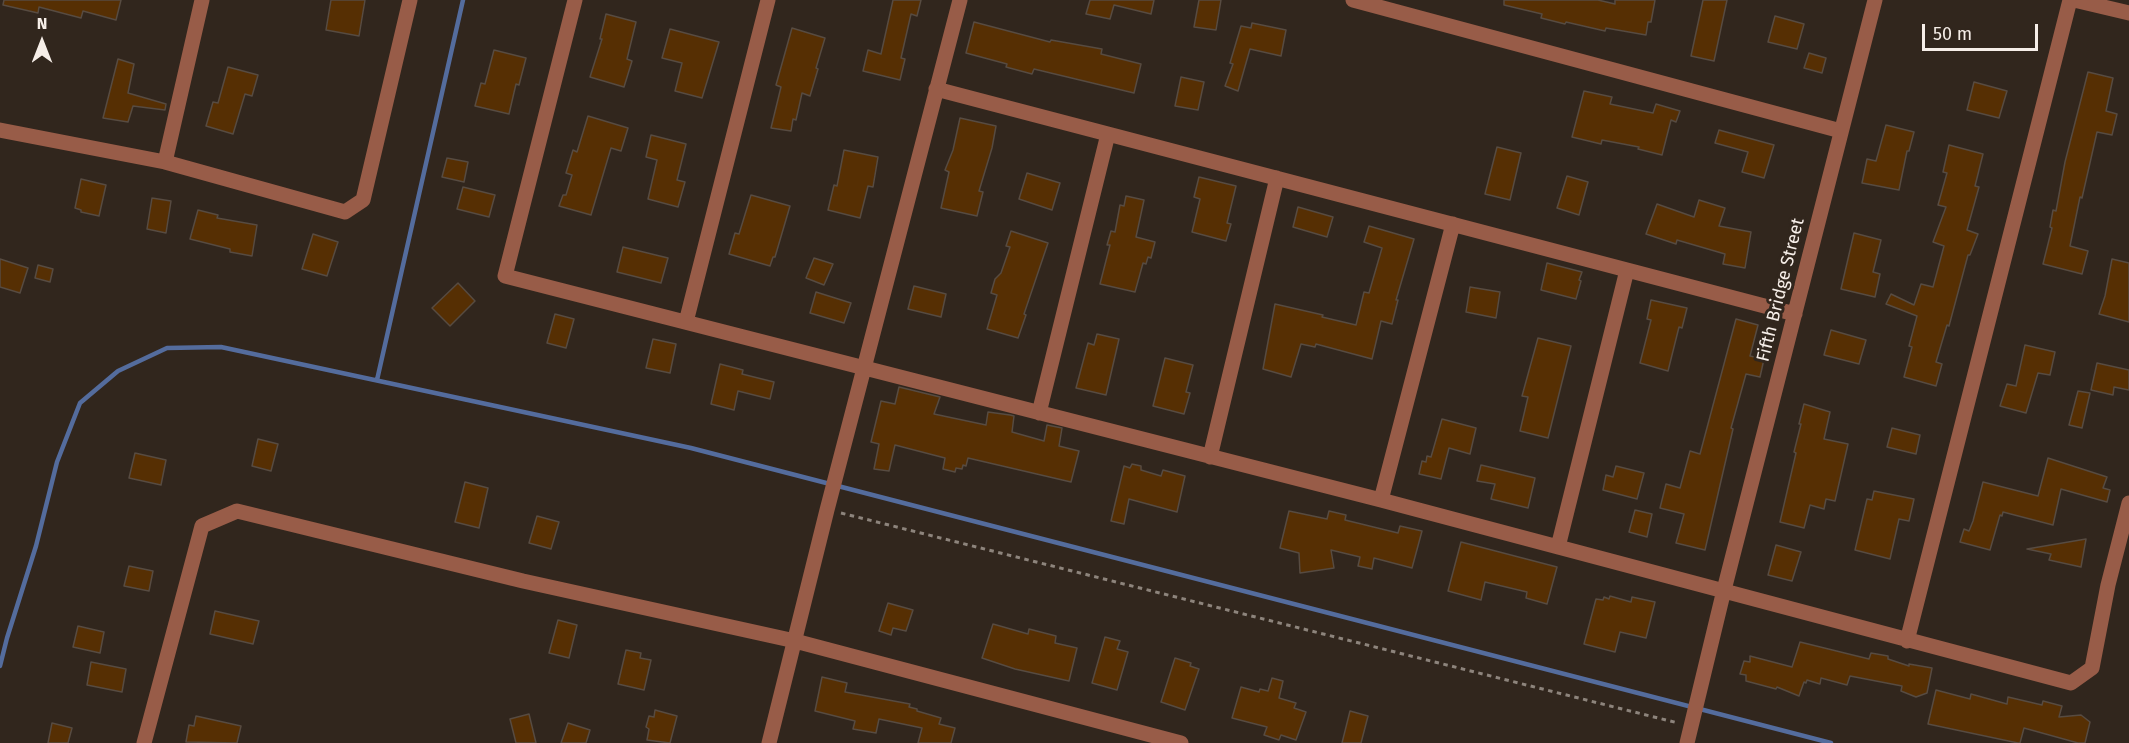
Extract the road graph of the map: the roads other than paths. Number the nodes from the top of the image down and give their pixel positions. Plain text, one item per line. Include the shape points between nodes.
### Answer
1 (202, 0) edge
2 (410, 0) edge
3 (574, 0) edge
4 (768, 0) edge
5 (960, 0) edge
6 (1353, 0) edge
7 (1875, 0) edge
8 (2072, 0) edge
9 (1411, 7) edge
10 (2129, 13) edge
11 (936, 89) junction
12 (0, 130) edge
13 (1842, 131) junction
14 (1108, 134) junction
15 (165, 162) junction
16 (1277, 178) junction
17 (1453, 224) junction
18 (1627, 270) junction
19 (1795, 314) junction
20 (686, 322) junction
21 (864, 368) junction
22 (1039, 413) junction
23 (1210, 457) junction
24 (1381, 500) junction
25 (2129, 503) edge
26 (1558, 547) junction
27 (1724, 590) junction
28 (1907, 640) junction
29 (795, 641) junction
30 (144, 743) edge
31 (769, 743) edge
32 (1181, 743) edge
33 (1687, 743) edge

1 - 15 street
2 - 15 street via 363,200 345,212
3 - 20 street via 505,276
4 - 20 street
5 - 11 street
6 - 9 street
7 - 13 street, Fifth Bridge Street
8 - 10 street
8 - 28 street
9 - 13 street
11 - 14 street
11 - 21 street
12 - 15 street
13 - 19 street, Fifth Bridge Street
14 - 16 street
14 - 22 street
16 - 17 street
16 - 23 street
17 - 18 street
17 - 24 street
18 - 19 street
18 - 26 street
19 - 27 street, Fifth Bridge Street
20 - 21 street
21 - 22 street
21 - 29 street
22 - 23 street
23 - 24 street
24 - 26 street
25 - 28 street via 2092,668 2072,683
26 - 27 street
27 - 28 street
27 - 33 street, Fifth Bridge Street
29 - 30 street via 523,581 237,511 202,526
29 - 31 street
29 - 32 street

